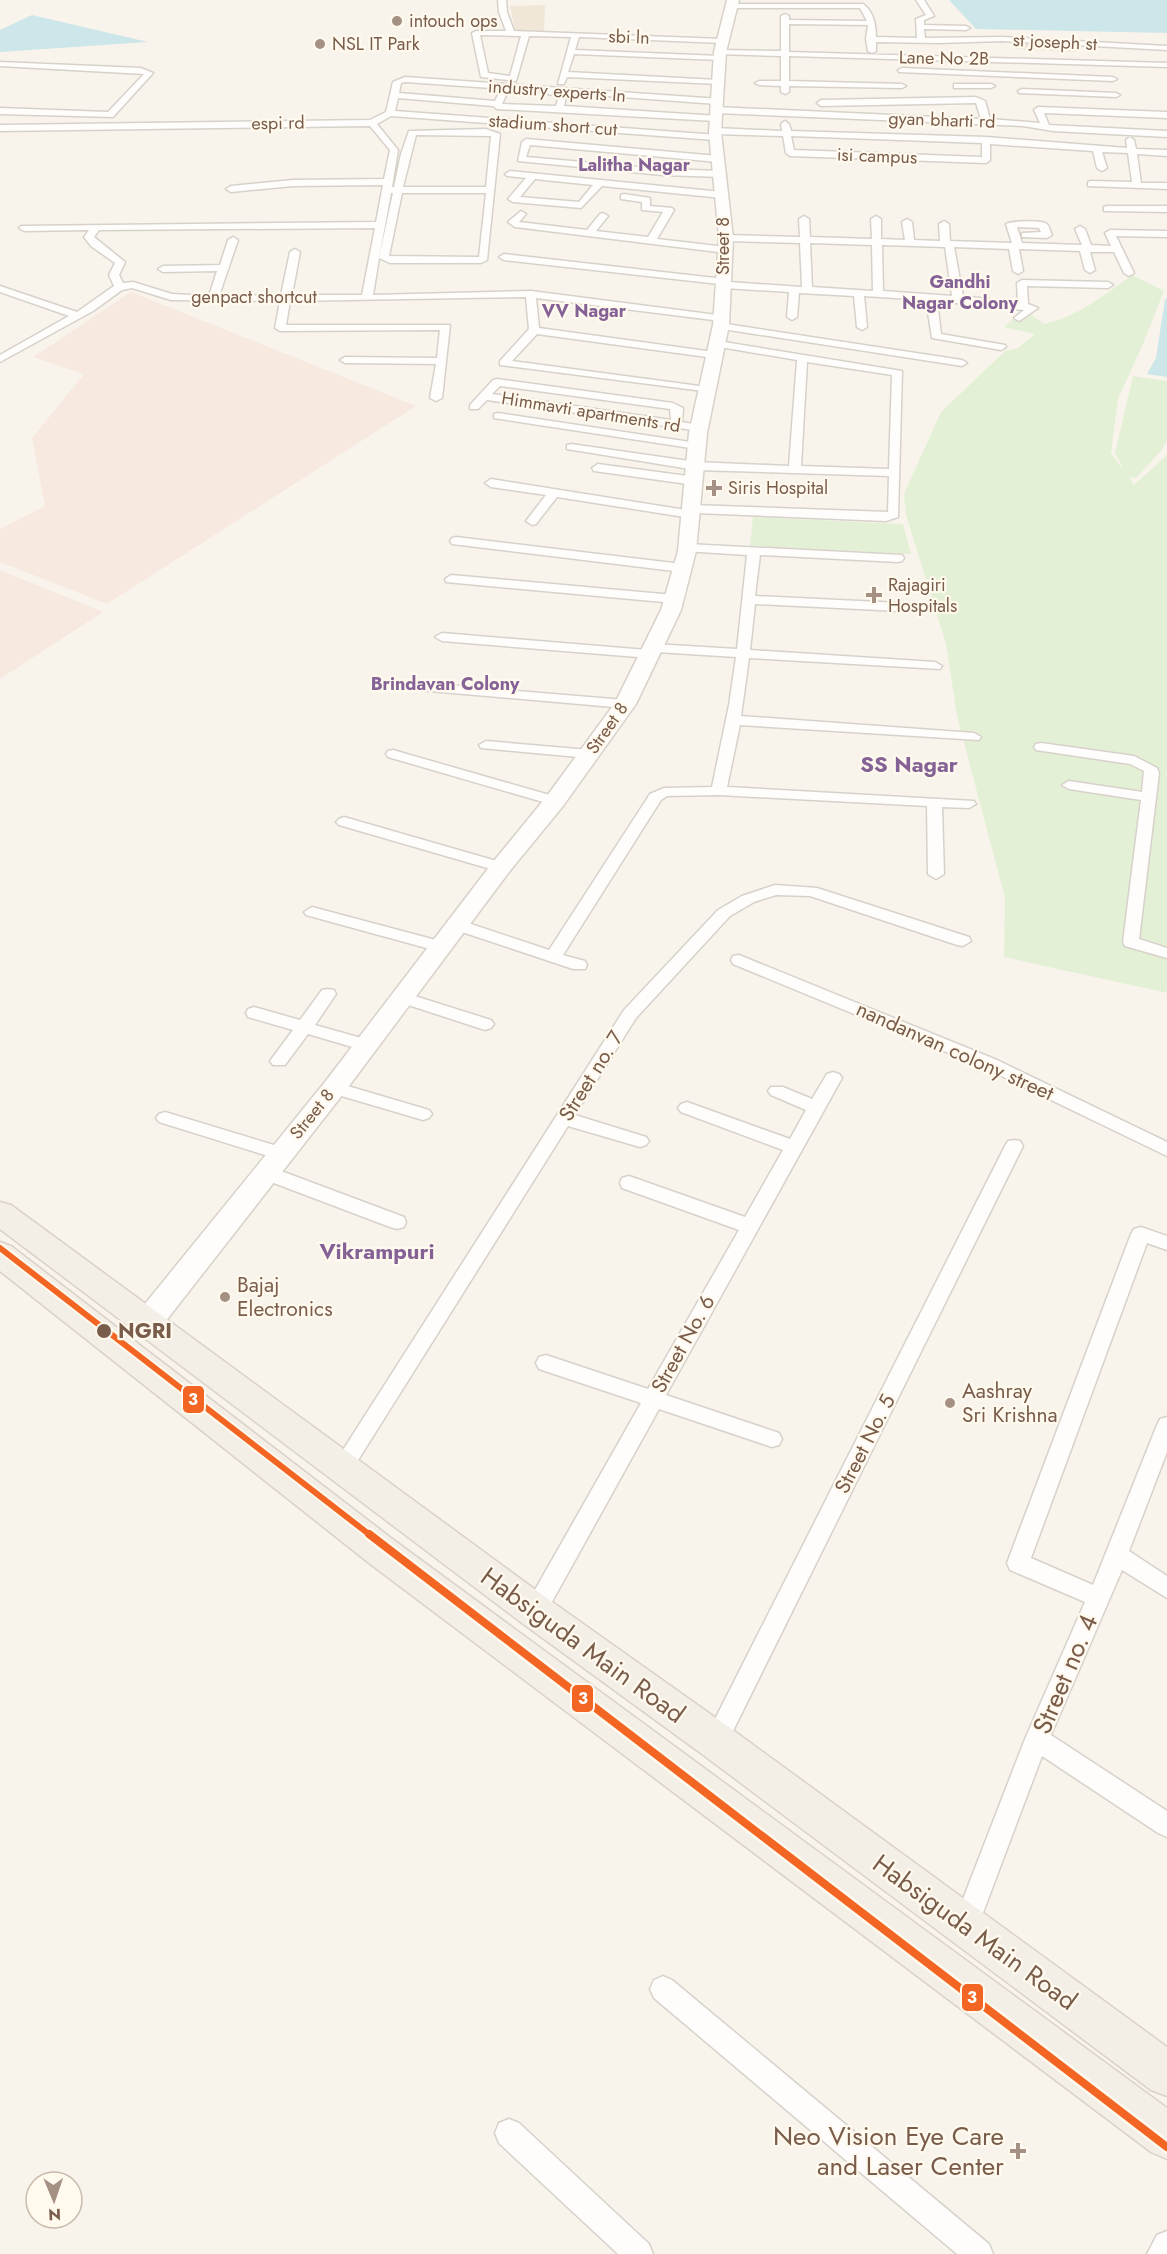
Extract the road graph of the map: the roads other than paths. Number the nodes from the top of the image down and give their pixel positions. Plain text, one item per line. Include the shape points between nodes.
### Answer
1 (502, 0) edge
2 (920, 0) edge
3 (858, 3) edge
4 (733, 9) edge
5 (872, 23) junction
6 (920, 27) junction
7 (966, 28) dead end
8 (510, 32) junction
9 (526, 33) junction
10 (576, 35) junction
11 (870, 39) junction
12 (921, 41) junction
13 (1167, 48) edge
14 (721, 50) junction
15 (572, 52) junction
16 (609, 53) junction
17 (784, 54) junction
18 (662, 56) junction
19 (872, 56) junction
20 (902, 57) junction
21 (1111, 62) junction
22 (0, 64) edge
23 (1167, 65) edge
24 (902, 70) junction
25 (953, 73) junction
26 (602, 76) junction
27 (656, 79) junction
28 (1113, 79) junction
29 (510, 82) junction
30 (759, 83) dead end
31 (902, 86) junction
32 (997, 86) dead end
33 (570, 92) junction
34 (784, 92) junction
35 (1022, 92) dead end
36 (394, 95) junction
37 (1116, 95) junction
38 (794, 101) dead end
39 (899, 101) junction
40 (806, 102) dead end
41 (494, 105) junction
42 (562, 109) junction
43 (0, 111) edge
44 (390, 113) junction
45 (716, 113) junction
46 (783, 113) junction
47 (1120, 114) junction
48 (89, 115) junction
49 (1167, 115) edge
50 (895, 118) junction
51 (481, 120) junction
52 (986, 122) junction
53 (372, 123) junction
54 (558, 126) junction
55 (80, 127) junction
56 (1046, 127) junction
57 (0, 128) edge
58 (1128, 132) junction
59 (787, 134) junction
60 (1167, 134) edge
61 (897, 137) junction
62 (986, 140) junction
63 (1097, 150) junction
64 (1133, 152) junction
65 (1167, 153) edge
66 (393, 154) junction
67 (405, 154) junction
68 (719, 166) junction
69 (403, 168) junction
70 (1102, 168) dead end
71 (391, 169) junction
72 (510, 174) dead end
73 (532, 177) junction
74 (600, 183) junction
75 (1091, 184) dead end
76 (1137, 185) junction
77 (387, 186) junction
78 (1167, 186) edge
79 (231, 189) dead end
80 (398, 190) junction
81 (490, 190) junction
82 (557, 191) junction
83 (722, 195) junction
84 (609, 197) junction
85 (1107, 209) dead end
86 (1167, 209) edge
87 (520, 214) dead end
88 (603, 216) dead end
89 (392, 217) junction
90 (804, 219) dead end
91 (876, 219) dead end
92 (380, 220) junction
93 (907, 222) dead end
94 (944, 224) dead end
95 (97, 227) junction
96 (24, 228) dead end
97 (1080, 229) dead end
98 (590, 233) junction
99 (1167, 234) edge
100 (804, 239) junction
101 (233, 240) dead end
102 (651, 240) junction
103 (878, 242) junction
104 (1015, 242) junction
105 (910, 243) junction
106 (726, 244) junction
107 (947, 244) junction
108 (1086, 249) junction
109 (1119, 249) junction
110 (296, 252) dead end
111 (504, 257) dead end
112 (163, 268) dead end
113 (224, 268) junction
114 (1090, 270) dead end
115 (1018, 271) dead end
116 (1129, 273) dead end
117 (724, 284) junction
118 (1108, 285) dead end
119 (119, 287) junction
120 (0, 289) edge
121 (794, 290) junction
122 (807, 291) junction
123 (859, 293) junction
124 (531, 294) junction
125 (878, 294) junction
126 (285, 297) junction
127 (367, 297) junction
128 (931, 297) junction
129 (213, 299) junction
130 (958, 299) junction
131 (98, 300) junction
132 (1023, 306) junction
133 (63, 310) junction
134 (447, 312) junction
135 (77, 315) junction
136 (792, 317) dead end
137 (1019, 318) dead end
138 (862, 327) dead end
139 (534, 330) junction
140 (719, 336) junction
141 (1001, 347) dead end
142 (0, 350) edge
143 (0, 359) edge
144 (802, 359) junction
145 (345, 360) dead end
146 (442, 361) junction
147 (962, 363) dead end
148 (707, 390) junction
149 (484, 396) junction
150 (436, 398) dead end
151 (474, 407) dead end
152 (498, 416) dead end
153 (676, 424) junction
154 (571, 447) dead end
155 (697, 455) junction
156 (598, 468) dead end
157 (795, 469) junction
158 (896, 473) junction
159 (491, 483) dead end
160 (554, 493) junction
161 (691, 511) junction
162 (532, 521) dead end
163 (456, 541) dead end
164 (754, 552) junction
165 (684, 558) junction
166 (898, 558) dead end
167 (451, 579) dead end
168 (674, 598) junction
169 (747, 600) junction
170 (920, 608) dead end
171 (442, 636) dead end
172 (652, 651) junction
173 (743, 654) junction
174 (935, 666) dead end
175 (411, 686) dead end
176 (625, 704) junction
177 (734, 720) junction
178 (974, 737) dead end
179 (486, 745) dead end
180 (1041, 747) dead end
181 (393, 754) dead end
182 (589, 754) junction
183 (1069, 785) dead end
184 (719, 791) junction
185 (1149, 796) junction
186 (555, 801) junction
187 (934, 802) junction
188 (969, 804) dead end
189 (344, 822) dead end
190 (501, 867) junction
191 (936, 874) dead end
192 (312, 912) dead end
193 (459, 925) junction
194 (963, 941) dead end
195 (441, 947) junction
196 (1167, 953) edge
197 (553, 957) junction
198 (739, 960) dead end
199 (579, 965) dead end
200 (328, 994) dead end
201 (402, 997) junction
202 (254, 1013) dead end
203 (485, 1024) dead end
204 (303, 1029) junction
205 (366, 1045) junction
206 (279, 1061) dead end
207 (833, 1078) dead end
208 (334, 1088) junction
209 (777, 1091) dead end
210 (815, 1107) junction
211 (687, 1108) dead end
212 (423, 1114) dead end
213 (165, 1118) dead end
214 (564, 1118) junction
215 (640, 1141) dead end
216 (1014, 1146) dead end
217 (793, 1147) junction
218 (1167, 1150) edge
219 (281, 1154) junction
220 (266, 1172) junction
221 (629, 1183) dead end
222 (0, 1213) edge
223 (398, 1221) dead end
224 (749, 1226) junction
225 (1167, 1244) edge
226 (0, 1254) edge
227 (147, 1323) junction
228 (546, 1364) dead end
229 (652, 1400) junction
230 (1167, 1426) edge
231 (772, 1439) dead end
232 (343, 1467) junction
233 (1117, 1555) junction
234 (1167, 1588) edge
235 (1097, 1597) junction
236 (535, 1611) junction
237 (1037, 1739) junction
238 (716, 1741) junction
239 (1167, 1825) edge
240 (966, 1925) junction
241 (663, 1989) dead end
242 (1167, 2074) edge
243 (509, 2133) dead end
244 (1167, 2136) edge
245 (1167, 2245) edge
246 (639, 2254) edge
247 (979, 2254) edge
248 (1161, 2254) edge

1 - 8 street
2 - 6 street via 930,16 920,19
3 - 4 street
3 - 5 street
4 - 14 street, Street 8
5 - 11 street
5 - 17 street via 785,19
6 - 7 street
6 - 12 street
8 - 9 street
8 - 29 street via 475,33 484,75
9 - 10 street
9 - 29 street
10 - 14 street, sbi ln
10 - 15 street
11 - 12 street, st joseph st
11 - 19 street
12 - 13 street, st joseph st via 1065,38
14 - 17 street, Lane No 2B
14 - 18 street
14 - 45 street, Street 8
15 - 16 street
15 - 26 street via 563,78
16 - 18 street
16 - 26 street
17 - 19 street, Lane No 2B via 824,52 842,59
17 - 34 street
18 - 27 street
19 - 20 street, Lane No 2B
20 - 21 street, Lane No 2B
20 - 24 street
21 - 23 street, Lane No 2B
21 - 28 street
22 - 48 street via 148,71 110,115
24 - 25 street
24 - 31 street
25 - 28 street
25 - 32 street via 957,89
26 - 27 street
27 - 45 street
28 - 37 street
29 - 33 street, industry experts ln
29 - 36 street, industry experts ln via 405,79 398,81
29 - 41 street
30 - 34 street
31 - 34 street via 843,81
31 - 39 street
33 - 42 street
33 - 45 street, industry experts ln
34 - 38 street
35 - 37 street
36 - 41 street
36 - 44 street
37 - 47 street
39 - 40 street
39 - 50 street
39 - 52 street via 981,101
41 - 42 street
41 - 42 street via 505,91 561,92
41 - 51 street
42 - 45 street
42 - 54 street
43 - 48 street
44 - 51 street, stadium short cut
44 - 53 street
45 - 46 street, gyan bharti rd
45 - 54 street, stadium short cut
45 - 59 street
45 - 68 street, Street 8
46 - 50 street, gyan bharti rd
46 - 59 street, isi campus
47 - 49 street
47 - 56 street via 1038,110
48 - 55 street
50 - 52 street, gyan bharti rd
50 - 61 street
51 - 54 street, stadium short cut
52 - 56 street, gyan bharti rd
53 - 55 street, espi rd
53 - 66 street via 394,150
55 - 57 street, espi rd
56 - 58 street, gyan bharti rd
58 - 60 street, gyan bharti rd
58 - 64 street
59 - 61 street
59 - 62 street, isi campus via 790,153 986,160
61 - 62 street
62 - 63 street
63 - 64 street
63 - 70 street
64 - 65 street
64 - 76 street
66 - 67 street
66 - 71 street
67 - 69 street
67 - 81 street via 414,132 494,133
68 - 68 street via 662,172 521,159 526,142
68 - 83 street, Street 8
69 - 71 street
69 - 80 street
71 - 77 street
72 - 73 street
73 - 82 street
73 - 82 street via 513,200
74 - 82 street
74 - 83 street
74 - 84 street
75 - 76 street
76 - 78 street
77 - 79 street via 293,183
77 - 80 street
77 - 92 street
80 - 81 street
80 - 89 street
81 - 89 street via 484,258 478,260 386,260
82 - 84 street via 581,205
83 - 106 street, Street 8
84 - 102 street via 645,199 645,208 669,210
85 - 86 street
87 - 98 street via 514,224
88 - 98 street
89 - 92 street
90 - 100 street
91 - 103 street
92 - 95 street
92 - 127 street
93 - 105 street
94 - 107 street
95 - 96 street
95 - 119 street via 89,237 100,248 98,258 120,262 114,275
97 - 108 street
98 - 102 street
99 - 109 street via 1110,233
100 - 103 street
100 - 106 street
100 - 122 street
101 - 113 street
102 - 106 street
103 - 105 street
103 - 125 street
104 - 107 street
104 - 108 street
104 - 115 street
105 - 107 street
106 - 117 street, Street 8
107 - 130 street
108 - 109 street
108 - 114 street
109 - 116 street
110 - 126 street
111 - 117 street
112 - 113 street
113 - 129 street
117 - 121 street
117 - 140 street, Street 8
118 - 132 street via 1022,283
119 - 129 street, genpact shortcut via 133,285 171,297
119 - 131 street
120 - 133 street
121 - 122 street
121 - 136 street
122 - 123 street
123 - 125 street
123 - 138 street
124 - 134 street, genpact shortcut
124 - 139 street
124 - 140 street, genpact shortcut
125 - 128 street
126 - 127 street, genpact shortcut
126 - 129 street, genpact shortcut
126 - 134 street via 279,328
127 - 134 street, genpact shortcut
128 - 130 street
128 - 141 street via 936,336
130 - 132 street
131 - 133 street
131 - 135 street
132 - 137 street via 1033,308
133 - 135 street
133 - 142 street
134 - 146 street
135 - 143 street
139 - 140 street
139 - 148 street via 504,363
140 - 144 street
140 - 147 street
140 - 148 street, Street 8
144 - 157 street
144 - 158 street via 898,373
145 - 146 street
146 - 150 street
148 - 155 street, Street 8
149 - 151 street
149 - 153 street, Himmavti apartments rd
149 - 153 street via 497,382 673,406 677,408
152 - 155 street
153 - 155 street, Himmavti apartments rd
154 - 155 street
155 - 156 street
155 - 157 street
155 - 161 street, Street 8
157 - 158 street
158 - 161 street via 892,516
159 - 160 street
160 - 161 street
160 - 162 street
161 - 165 street, Street 8
163 - 165 street
164 - 165 street
164 - 166 street
164 - 169 street
165 - 168 street, Street 8
167 - 168 street
168 - 172 street, Street 8
169 - 170 street
169 - 173 street
171 - 172 street
172 - 173 street
172 - 176 street, Street 8
173 - 174 street
173 - 177 street
175 - 176 street
176 - 182 street, Street 8
177 - 178 street
177 - 184 street
179 - 182 street
180 - 185 street via 1145,764 1152,773
181 - 186 street
182 - 186 street, Street 8
183 - 185 street
184 - 187 street
184 - 197 street via 664,792 655,797
185 - 196 street via 1131,942
186 - 190 street, Street 8
187 - 188 street
187 - 191 street
189 - 190 street
190 - 193 street, Street 8
192 - 195 street
193 - 195 street, Street 8
193 - 197 street
194 - 214 street, Street no. 7 via 811,891 775,890 748,899 724,913 630,1014
195 - 201 street, Street 8
197 - 199 street
198 - 218 street, nandanvan colony street via 991,1064
200 - 204 street
201 - 203 street
201 - 205 street, Street 8
202 - 204 street
204 - 205 street
204 - 206 street
205 - 208 street, Street 8
207 - 210 street, Street No. 6
208 - 212 street
208 - 219 street, Street 8
209 - 210 street
210 - 217 street, Street No. 6
211 - 217 street
213 - 219 street
214 - 215 street
214 - 232 street, Street no. 7
216 - 238 street, Street No. 5
217 - 224 street, Street No. 6
219 - 220 street, Street 8
220 - 223 street
220 - 227 street, Street 8
221 - 224 street
222 - 227 main road, Habsiguda Main Road
224 - 229 street, Street No. 6
225 - 235 street via 1141,1233 1018,1563
226 - 244 main road, Habsiguda Main Road via 382,1552
227 - 232 main road, Habsiguda Main Road
228 - 229 street
229 - 231 street
229 - 236 street, Street No. 6
230 - 233 street, Street no. 4
232 - 236 main road, Habsiguda Main Road
233 - 234 street
233 - 235 street, Street no. 4
235 - 237 street, Street no. 4
236 - 238 main road, Habsiguda Main Road
237 - 239 street
237 - 240 street, Street no. 4
238 - 240 main road, Habsiguda Main Road
240 - 242 main road, Habsiguda Main Road
241 - 247 street
243 - 246 street
245 - 248 street

